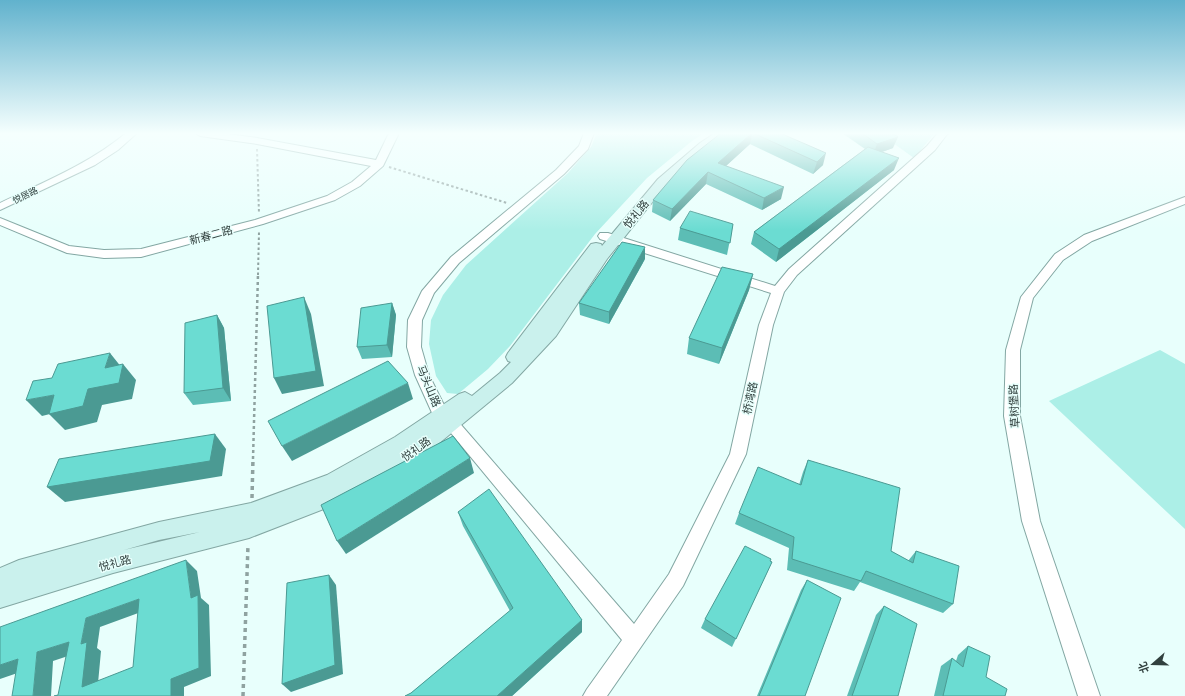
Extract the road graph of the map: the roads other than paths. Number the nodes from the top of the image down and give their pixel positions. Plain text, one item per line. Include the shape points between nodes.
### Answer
1 (86, 165) edge
2 (377, 165) edge
3 (566, 165) edge
4 (668, 165) edge
5 (681, 165) edge
6 (912, 165) edge
7 (1185, 200) edge
8 (0, 207) edge
9 (0, 221) edge
10 (609, 238) junction
11 (778, 291) junction
12 (446, 419) junction
13 (250, 520) junction
14 (113, 563) junction
15 (39, 565) junction
16 (0, 573) edge
17 (0, 578) edge
18 (0, 597) edge
19 (0, 608) edge
20 (635, 640) junction
21 (594, 696) edge
22 (1089, 696) edge

1 - 8 street, 悦居路
2 - 9 street, 新春二路 via 356,184 332,198 259,222 141,252 104,254 67,249
3 - 12 street, 马头山路 via 455,260 428,291 415,320 414,347 422,375
4 - 10 main road, 悦礼路 via 653,178
5 - 10 main road, 悦礼路
6 - 11 street, 桥湾路 via 793,272
7 - 22 street, 草树堡路 via 1088,238 1059,257 1027,297 1013,350 1012,416 1030,521
10 - 11 street
10 - 12 main road, 悦礼路 via 602,256 550,332 506,378
11 - 20 street, 桥湾路 via 766,325 738,454 676,580
12 - 13 main road, 悦礼路 via 408,458 340,494
12 - 20 street, 马头山路
13 - 14 main road, 悦礼路
13 - 15 main road, 悦礼路 via 159,531
14 - 18 main road, 悦礼路
14 - 19 main road
15 - 16 main road
15 - 17 main road, 悦礼路
20 - 21 street, 桥湾路

